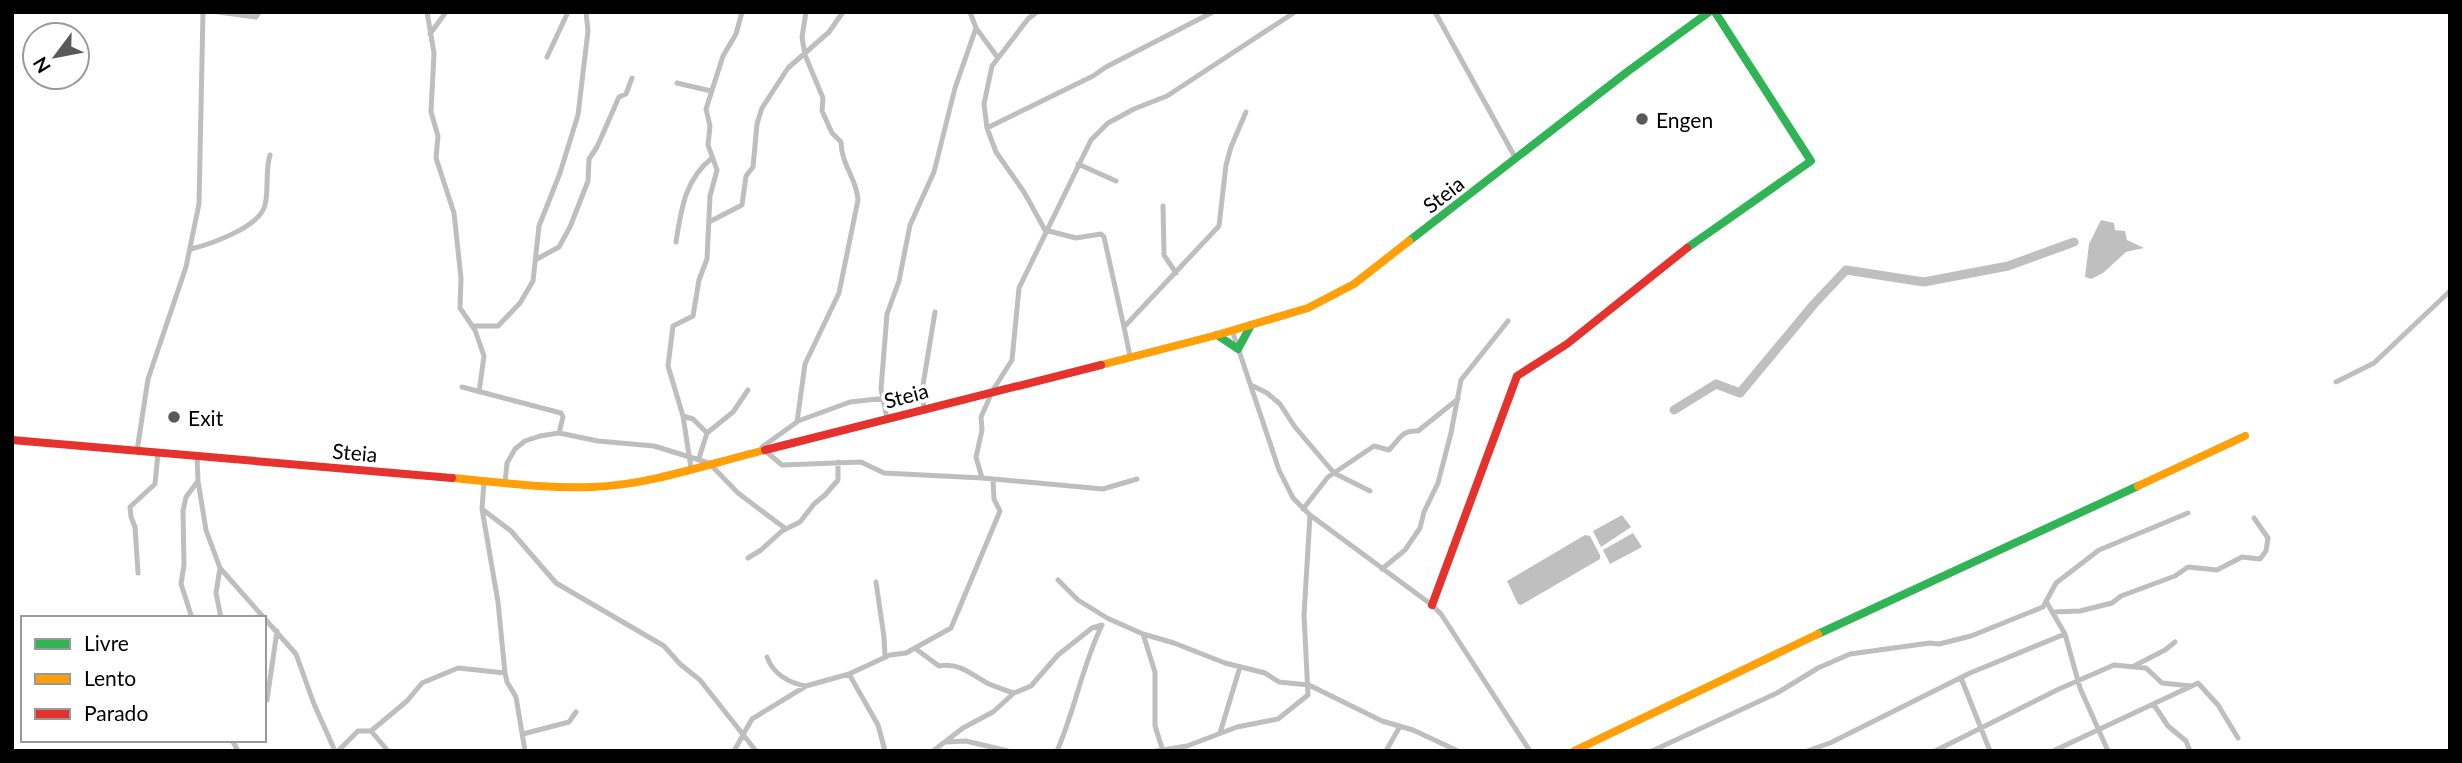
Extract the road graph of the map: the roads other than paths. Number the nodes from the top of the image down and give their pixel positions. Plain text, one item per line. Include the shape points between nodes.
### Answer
1 (202, 12) edge
2 (218, 12) edge
3 (259, 12) edge
4 (427, 12) edge
5 (446, 12) edge
6 (568, 12) edge
7 (586, 12) edge
8 (742, 12) edge
9 (806, 12) edge
10 (843, 12) edge
11 (970, 12) edge
12 (1037, 12) edge
13 (1213, 12) edge
14 (1295, 12) edge
15 (1435, 12) edge
16 (1712, 12) edge
17 (976, 28) junction
18 (430, 34) junction
19 (805, 55) junction
20 (547, 57) dead end
21 (998, 58) junction
22 (632, 78) dead end
23 (677, 83) dead end
24 (711, 91) junction
25 (1246, 112) dead end
26 (987, 128) junction
27 (270, 155) dead end
28 (712, 158) junction
29 (1516, 159) junction
30 (1078, 164) junction
31 (1116, 181) dead end
32 (1163, 206) dead end
33 (709, 222) junction
34 (1047, 231) junction
35 (676, 242) dead end
36 (191, 248) junction
37 (537, 259) junction
38 (1176, 273) junction
39 (2450, 291) edge
40 (935, 312) dead end
41 (1508, 321) dead end
42 (473, 326) junction
43 (1251, 326) junction
44 (1124, 327) junction
45 (1232, 330) junction
46 (1217, 335) junction
47 (1238, 349) junction
48 (1130, 356) junction
49 (2336, 382) dead end
50 (1251, 385) junction
51 (462, 387) dead end
52 (748, 390) dead end
53 (993, 390) junction
54 (479, 392) junction
55 (922, 394) junction
56 (1458, 398) junction
57 (883, 399) junction
58 (924, 408) junction
59 (683, 416) junction
60 (887, 418) junction
61 (798, 421) junction
62 (559, 433) junction
63 (708, 433) junction
64 (2245, 436) dead end
65 (12, 440) edge
66 (760, 450) junction
67 (137, 451) junction
68 (158, 453) junction
69 (688, 455) junction
70 (197, 456) junction
71 (699, 458) junction
72 (838, 462) junction
73 (709, 463) junction
74 (691, 468) junction
75 (1334, 473) junction
76 (982, 478) junction
77 (993, 480) junction
78 (1137, 480) dead end
79 (198, 481) junction
80 (484, 482) junction
81 (505, 483) junction
82 (1370, 491) dead end
83 (482, 509) junction
84 (1303, 509) junction
85 (2188, 513) dead end
86 (1310, 515) junction
87 (2254, 518) dead end
88 (786, 529) junction
89 (748, 558) dead end
90 (220, 568) junction
91 (1382, 569) junction
92 (138, 573) dead end
93 (1058, 580) dead end
94 (876, 582) dead end
95 (2047, 603) junction
96 (1432, 605) junction
97 (2053, 612) junction
98 (191, 616) edge
99 (221, 616) edge
100 (263, 616) edge
101 (1107, 618) junction
102 (266, 619) edge
103 (1102, 625) junction
104 (277, 631) junction
105 (1143, 634) junction
106 (2065, 634) junction
107 (2175, 642) dead end
108 (916, 649) junction
109 (767, 657) dead end
110 (885, 657) junction
111 (2134, 666) junction
112 (1240, 667) junction
113 (505, 673) junction
114 (849, 674) junction
115 (1961, 678) junction
116 (2078, 681) junction
117 (1309, 685) junction
118 (806, 686) junction
119 (2192, 686) junction
120 (1014, 693) junction
121 (267, 700) dead end
122 (2154, 705) junction
123 (576, 712) dead end
124 (1981, 727) junction
125 (1399, 728) junction
126 (2098, 730) junction
127 (371, 731) junction
128 (743, 733) junction
129 (1220, 733) junction
130 (523, 734) junction
131 (2238, 738) dead end
132 (944, 742) junction
133 (1159, 749) edge
134 (337, 751) edge
135 (388, 751) edge
136 (525, 751) edge
137 (734, 751) edge
138 (756, 751) edge
139 (885, 751) edge
140 (933, 751) edge
141 (1008, 751) edge
142 (1057, 751) edge
143 (1386, 751) edge
144 (1458, 751) edge
145 (1530, 751) edge
146 (1574, 751) edge
147 (1652, 751) edge
148 (1807, 751) edge
149 (1935, 751) edge
150 (1990, 751) edge
151 (2053, 751) edge
152 (2108, 751) edge
153 (2190, 751) edge

1 - 36 street via 200,195
2 - 3 street via 256,17
4 - 18 street
5 - 18 street
6 - 20 street
7 - 37 street via 578,115 539,226
8 - 24 street
9 - 19 street
10 - 19 street
11 - 17 street
12 - 21 street
13 - 26 street
14 - 30 street via 1167,96 1108,123 1091,140
15 - 29 street
16 - 29 main road, Steia
16 - 96 main road via 1811,161 1668,262 1567,344 1517,376
17 - 21 street
17 - 57 street via 954,88 934,172 910,225 887,314
18 - 42 street via 436,158 454,213 460,308
19 - 33 street via 786,71 759,115 753,167 746,176 742,205
19 - 61 street via 823,98 822,111 841,142 842,158 858,200 839,293 805,364
21 - 26 street via 989,73
22 - 37 street via 589,159 588,181 570,227 555,250
23 - 24 street
24 - 28 street via 706,113
25 - 38 street via 1226,165 1219,226
26 - 34 street via 996,152
27 - 36 street via 261,215 212,244
28 - 33 street via 717,170
28 - 35 street via 683,200
29 - 43 main road, Steia via 1354,284 1308,308
30 - 31 street
30 - 34 street
32 - 38 street via 1164,255
33 - 59 street via 707,259 693,316 673,328 668,366
34 - 44 street via 1069,238 1104,237
34 - 53 street via 1019,288 1012,360
36 - 67 street via 148,379
37 - 42 street via 530,289 518,307 498,326
38 - 44 street
39 - 49 street via 2374,363
40 - 55 street
41 - 56 street via 1466,372
42 - 54 street via 484,356
43 - 45 main road, Steia
43 - 47 main road
44 - 48 street
45 - 46 main road, Steia
45 - 47 street
46 - 47 main road
46 - 48 main road, Steia
47 - 50 street
48 - 53 main road, Steia
50 - 75 street via 1280,404
50 - 84 street via 1279,470
51 - 54 street
52 - 63 street via 733,412
53 - 58 main road, Steia
53 - 76 street via 981,417 976,457
54 - 62 street via 561,413
55 - 57 street
55 - 58 street
56 - 75 street via 1418,431 1403,433 1390,450 1374,446
56 - 91 street via 1438,483 1421,526 1405,550
57 - 60 street
57 - 61 street via 842,404
58 - 60 main road, Steia
59 - 63 street
59 - 69 street
60 - 66 main road, Steia
61 - 66 street
62 - 69 street
62 - 81 street via 519,445 509,458
63 - 71 street
64 - 146 main road
65 - 67 main road, Steia
66 - 72 street via 782,465
66 - 73 main road, Steia
67 - 68 main road, Steia
68 - 70 main road, Steia
68 - 92 street via 155,484 130,507
69 - 71 street
69 - 74 street
70 - 79 street
70 - 80 main road, Steia
71 - 73 street
72 - 76 street via 861,462 884,473
72 - 88 street via 836,483 800,522
73 - 74 main road, Steia
73 - 88 street via 738,493
74 - 81 main road, Steia via 637,482 592,487
75 - 82 street
75 - 84 street
76 - 77 street
77 - 78 street via 1103,489
77 - 108 street via 1000,511 954,625
79 - 90 street via 206,530
79 - 98 street via 186,497 183,511 181,584
80 - 81 main road, Steia
80 - 83 street
83 - 113 street
83 - 128 street via 511,531 556,583 664,646 700,680
84 - 86 street
85 - 95 street via 2099,550 2056,583
86 - 91 street
86 - 117 street via 1304,615
87 - 97 street via 2268,538 2260,559 2242,557 2217,570 2188,567 2112,603
88 - 89 street
90 - 99 street via 216,593
90 - 100 street
91 - 96 street
93 - 101 street via 1078,600
94 - 110 street
95 - 97 street
95 - 147 street via 2017,619 1940,645 1850,654
96 - 145 street
97 - 106 street
101 - 103 street
101 - 105 street
102 - 104 street
103 - 120 street via 1058,655 1031,686
103 - 142 street
104 - 121 street
104 - 134 street via 299,659
105 - 112 street
105 - 133 street via 1155,673
106 - 115 street
106 - 116 street
107 - 111 street
108 - 110 street
108 - 120 street via 939,666 948,664 972,672
109 - 118 street via 773,670 793,684
110 - 114 street
111 - 116 street via 2114,665
111 - 119 street via 2146,668 2162,682
112 - 117 street via 1279,682
112 - 129 street
113 - 127 street via 459,667 424,681
113 - 130 street via 516,697
114 - 118 street
114 - 139 street via 878,725
115 - 124 street
115 - 148 street
116 - 124 street
116 - 126 street
117 - 125 street
117 - 129 street via 1307,697 1278,719
118 - 128 street via 757,716
119 - 122 street
119 - 131 street via 2201,684
120 - 132 street via 993,712
122 - 126 street
122 - 153 street
123 - 130 street via 569,722
124 - 149 street
124 - 150 street
125 - 143 street
125 - 144 street
126 - 151 street
126 - 152 street
127 - 134 street via 358,732
127 - 135 street
128 - 137 street
128 - 138 street
129 - 133 street via 1187,746
130 - 136 street
132 - 140 street
132 - 141 street via 963,741

